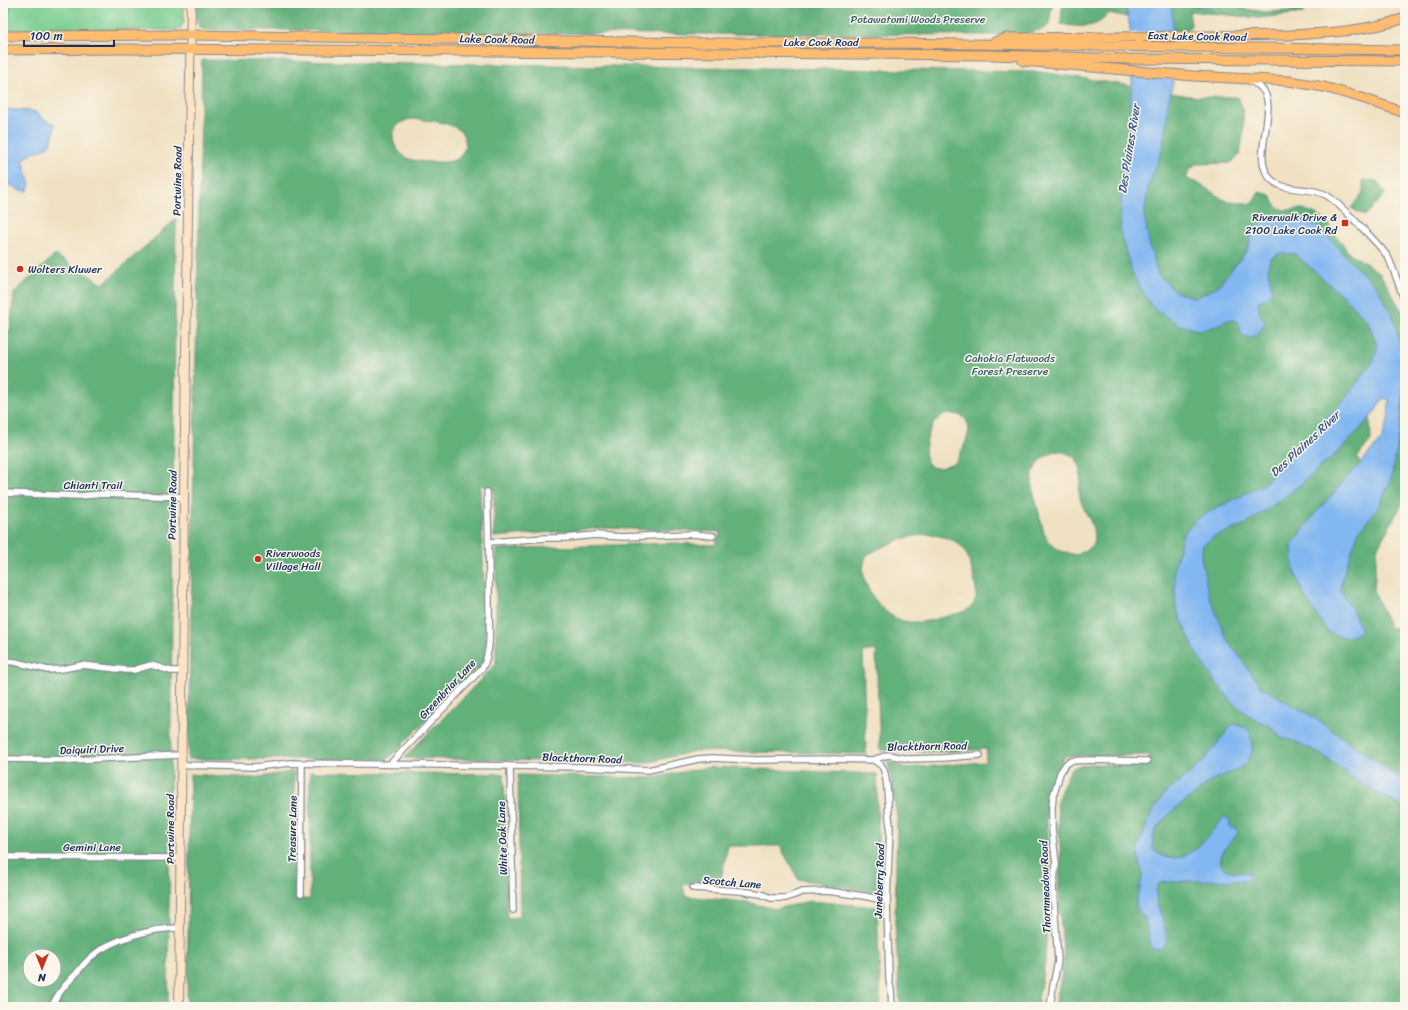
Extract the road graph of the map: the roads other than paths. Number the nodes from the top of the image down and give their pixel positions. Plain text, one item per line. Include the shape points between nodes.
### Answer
1 (191, 3) edge
2 (1405, 18) edge
3 (190, 35) junction
4 (3, 36) edge
5 (990, 44) junction
6 (3, 50) edge
7 (190, 50) junction
8 (1405, 50) edge
9 (990, 55) junction
10 (1405, 61) edge
11 (1245, 78) junction
12 (1405, 113) edge
13 (1405, 302) edge
14 (487, 492) dead end
15 (3, 493) edge
16 (183, 497) junction
17 (713, 536) dead end
18 (489, 542) junction
19 (3, 661) edge
20 (182, 671) junction
21 (181, 755) junction
22 (980, 755) dead end
23 (3, 759) edge
24 (873, 760) junction
25 (1146, 761) dead end
26 (302, 764) junction
27 (390, 764) junction
28 (181, 765) junction
29 (510, 766) junction
30 (3, 857) edge
31 (181, 858) junction
32 (693, 888) dead end
33 (301, 894) dead end
34 (887, 901) junction
35 (513, 910) dead end
36 (180, 928) junction
37 (52, 1007) edge
38 (179, 1007) edge
39 (892, 1007) edge
40 (1050, 1007) edge

1 - 3 street, Portwine Road
2 - 5 main road via 1387,24 1322,33 1007,38
3 - 4 main road, Lake Cook Road
3 - 5 main road, Lake Cook Road via 701,43
3 - 7 street, Portwine Road
5 - 8 main road, East Lake Cook Road
6 - 7 main road, Lake Cook Road
7 - 9 main road, Lake Cook Road
7 - 16 street, Portwine Road
9 - 10 main road, East Lake Cook Road
9 - 11 main road via 1002,60
11 - 12 main road via 1324,87
11 - 13 street via 1260,87 1268,99 1263,145 1265,171 1273,182 1285,187 1325,194 1337,203 1389,258
14 - 18 street, Greenbriar Lane
15 - 16 street, Chianti Trail
16 - 20 street, Portwine Road
17 - 18 street via 595,535
18 - 27 street, Greenbriar Lane via 487,659 483,667
19 - 20 street via 48,670 82,665 134,670 151,665
20 - 21 street, Portwine Road
21 - 23 street, Daiquiri Drive via 71,760
21 - 28 street, Portwine Road
22 - 24 street, Blackthorn Road via 910,759 888,755
24 - 29 street, Blackthorn Road via 712,758 648,770
24 - 34 street, Juneberry Road via 883,768 886,780 890,825
25 - 40 street, Thornmeadow Road via 1071,761 1063,768 1053,796 1052,807 1058,961
26 - 27 street, Blackthorn Road
26 - 28 street, Blackthorn Road via 278,764 256,768
26 - 33 street, Treasure Lane
27 - 29 street, Blackthorn Road
28 - 31 street, Portwine Road
29 - 35 street, White Oak Lane
30 - 31 street, Gemini Lane
31 - 36 street, Portwine Road
32 - 34 street, Scotch Lane via 740,891 771,898 786,898 802,892 827,891
34 - 39 street, Juneberry Road
36 - 37 street via 152,931 108,945 92,956 74,975
36 - 38 street, Portwine Road

